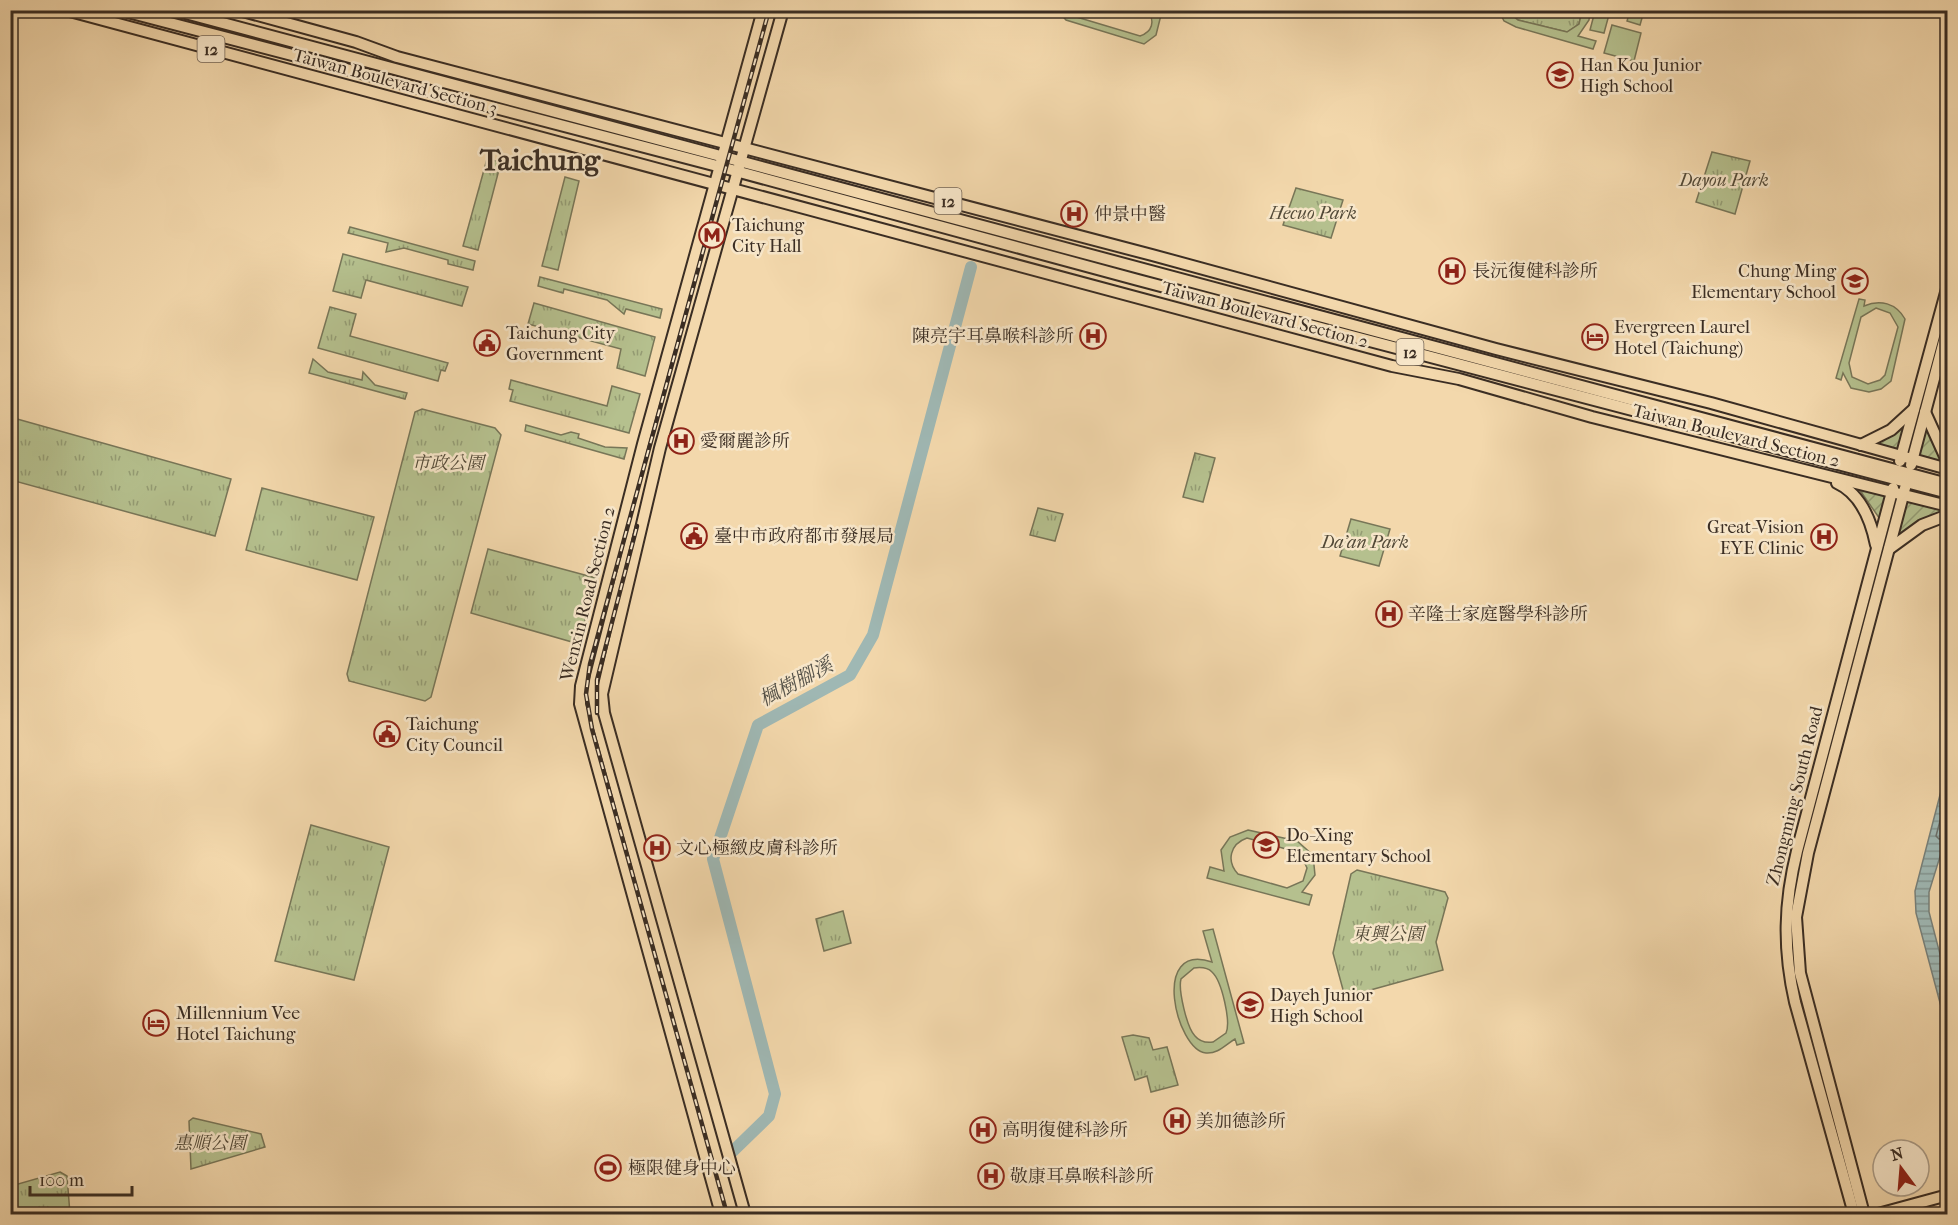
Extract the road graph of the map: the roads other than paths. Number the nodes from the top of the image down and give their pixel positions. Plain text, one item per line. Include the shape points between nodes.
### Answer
1 (66, 10) edge
2 (120, 10) edge
3 (174, 10) edge
4 (239, 10) edge
5 (763, 10) edge
6 (783, 10) edge
7 (727, 144) junction
8 (744, 149) junction
9 (722, 162) junction
10 (739, 166) junction
11 (716, 186) junction
12 (732, 190) junction
13 (1947, 285) edge
14 (1947, 326) edge
15 (1914, 409) junction
16 (1925, 412) junction
17 (1861, 445) junction
18 (1907, 458) junction
19 (1947, 463) edge
20 (1947, 469) edge
21 (1812, 471) junction
22 (1902, 476) junction
23 (1947, 483) edge
24 (1947, 493) edge
25 (1897, 494) junction
26 (1947, 506) edge
27 (1947, 514) edge
28 (1889, 549) junction
29 (1877, 551) junction
30 (1947, 1195) edge
31 (721, 1215) edge
32 (745, 1215) edge
33 (1854, 1215) edge
34 (1864, 1215) edge
35 (1878, 1215) edge

1 - 11 main road, Taiwan Boulevard Section 3 / 12
2 - 9 main road, Taiwan Boulevard Section 3 / 12
3 - 9 main road, Taiwan Boulevard Section 3 / 12
4 - 7 main road, Taiwan Boulevard Section 3 / 12 via 397,57
5 - 7 main road, Wenxin Road Section 2
6 - 8 main road, Wenxin Road Section 2
7 - 8 main road, Taiwan Boulevard Section 2 / 12
7 - 9 main road, Wenxin Road Section 2
8 - 10 main road, Wenxin Road Section 2
8 - 17 main road, Taiwan Boulevard Section 2 / 12
9 - 10 main road, Taiwan Boulevard Section 2 / 12
9 - 11 main road, Wenxin Road Section 2
10 - 12 main road, Wenxin Road Section 2
10 - 22 main road, Taiwan Boulevard Section 2 / 12
11 - 12 main road, Taiwan Boulevard Section 2 / 12
11 - 31 main road, Wenxin Road Section 2 via 624,516 581,686 580,704
12 - 21 main road, Taiwan Boulevard Section 2 / 12 via 1392,366 1459,379
12 - 32 main road, Wenxin Road Section 2 via 660,448 602,694 603,713
13 - 15 main road
14 - 16 main road
15 - 17 main road via 1891,430
15 - 18 main road
16 - 18 main road
16 - 19 main road
17 - 18 main road, Taiwan Boulevard Section 2 / 12
18 - 20 main road, Taiwan Boulevard Section 2 / 12
18 - 22 main road, Zhongming South Road
21 - 25 main road, Taiwan Boulevard Section 2 / 12
21 - 29 main road via 1847,488 1857,498 1871,522
22 - 23 main road, Taiwan Boulevard Section 2 / 12
22 - 24 main road, Taiwan Boulevard Section 2 / 12
22 - 25 main road, Zhongming South Road
25 - 26 main road, Taiwan Boulevard Section 2 / 12
25 - 28 main road, Zhongming South Road
25 - 29 main road, Zhongming South Road
27 - 28 main road via 1922,525
28 - 34 main road, Zhongming South Road via 1810,843 1796,917 1800,973
29 - 33 main road, Zhongming South Road via 1797,851 1787,895 1785,929 1795,1002
30 - 35 main road

